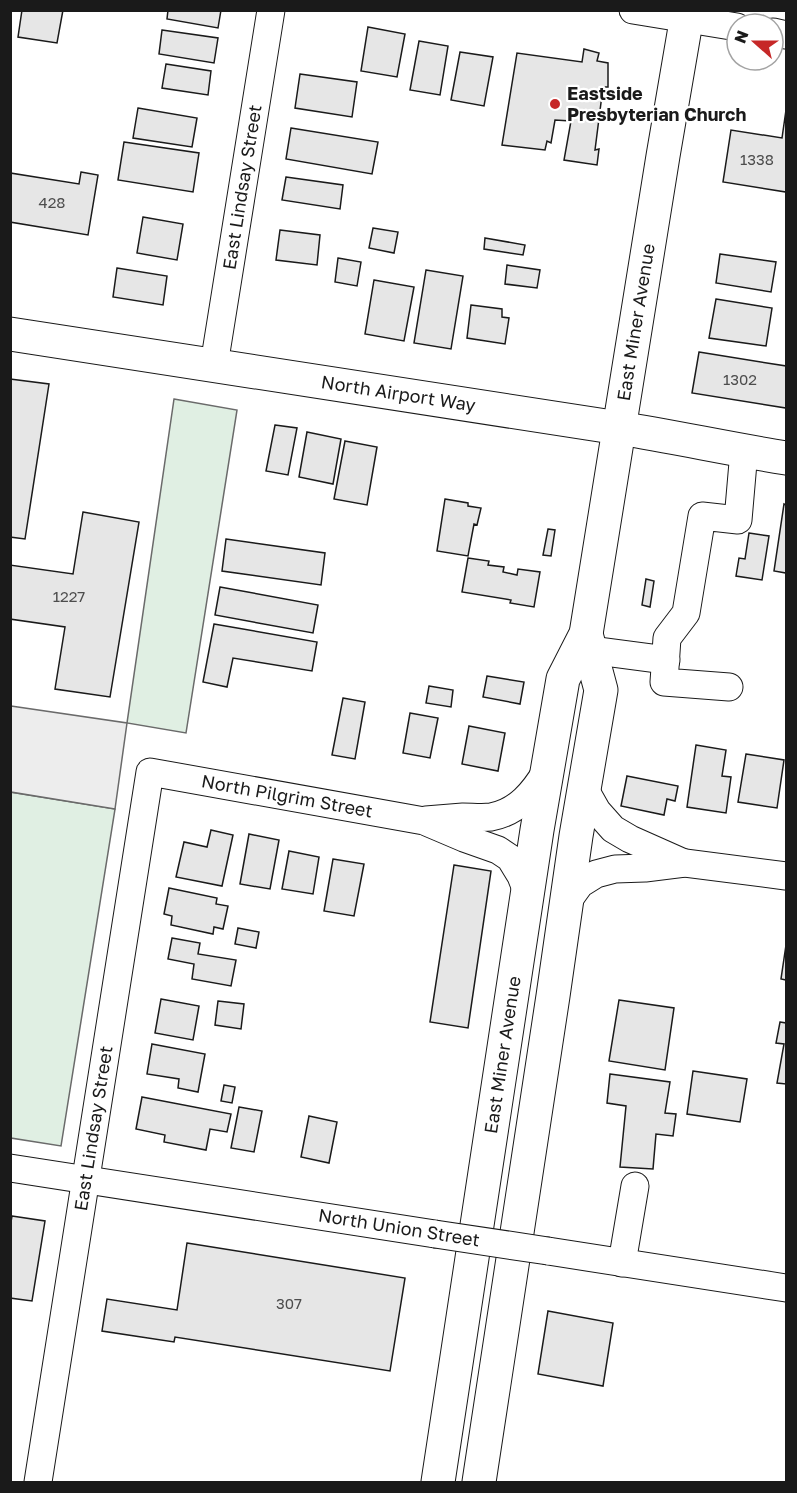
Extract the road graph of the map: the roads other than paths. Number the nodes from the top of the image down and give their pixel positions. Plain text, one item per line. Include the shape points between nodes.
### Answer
1 (271, 10) edge
2 (633, 10) edge
3 (688, 15) edge
4 (725, 24) edge
5 (10, 334) edge
6 (214, 365) junction
7 (619, 428) junction
8 (744, 451) junction
9 (786, 458) edge
10 (588, 642) junction
11 (666, 660) junction
12 (729, 687) dead end
13 (548, 769) junction
14 (150, 772) joint
15 (584, 788) junction
16 (424, 820) junction
17 (685, 863) junction
18 (786, 876) edge
19 (528, 894) junction
20 (567, 902) junction
21 (10, 1168) edge
22 (85, 1180) junction
23 (636, 1186) dead end
24 (622, 1263) junction
25 (786, 1288) edge
26 (38, 1482) edge
27 (438, 1482) edge
28 (479, 1482) edge

1 - 6 street, East Lindsay Street
2 - 3 street
3 - 4 street
3 - 7 main road, East Miner Avenue
5 - 6 main road, North Airport Way
6 - 7 main road, North Airport Way
7 - 8 main road, North Airport Way
7 - 10 main road, East Miner Avenue
8 - 9 main road, North Airport Way
8 - 11 street via 738,520 702,516 686,613 668,638
10 - 11 street
10 - 13 main road, East Miner Avenue via 563,679
10 - 15 main road, East Miner Avenue via 601,690
11 - 12 street via 664,682
13 - 16 street, North Pilgrim Street via 535,790 504,813
13 - 19 main road, East Miner Avenue
14 - 16 street, North Pilgrim Street
14 - 22 street, East Lindsay Street
15 - 17 street via 613,829
15 - 20 main road, East Miner Avenue
16 - 19 street, North Pilgrim Street via 510,858
17 - 18 street
17 - 20 street via 615,868 596,874 580,884
19 - 27 main road, East Miner Avenue
20 - 28 main road, East Miner Avenue
21 - 22 street, North Union Street
22 - 24 street, North Union Street, bridge
22 - 26 street, East Lindsay Street
23 - 24 street
24 - 25 street, North Union Street

